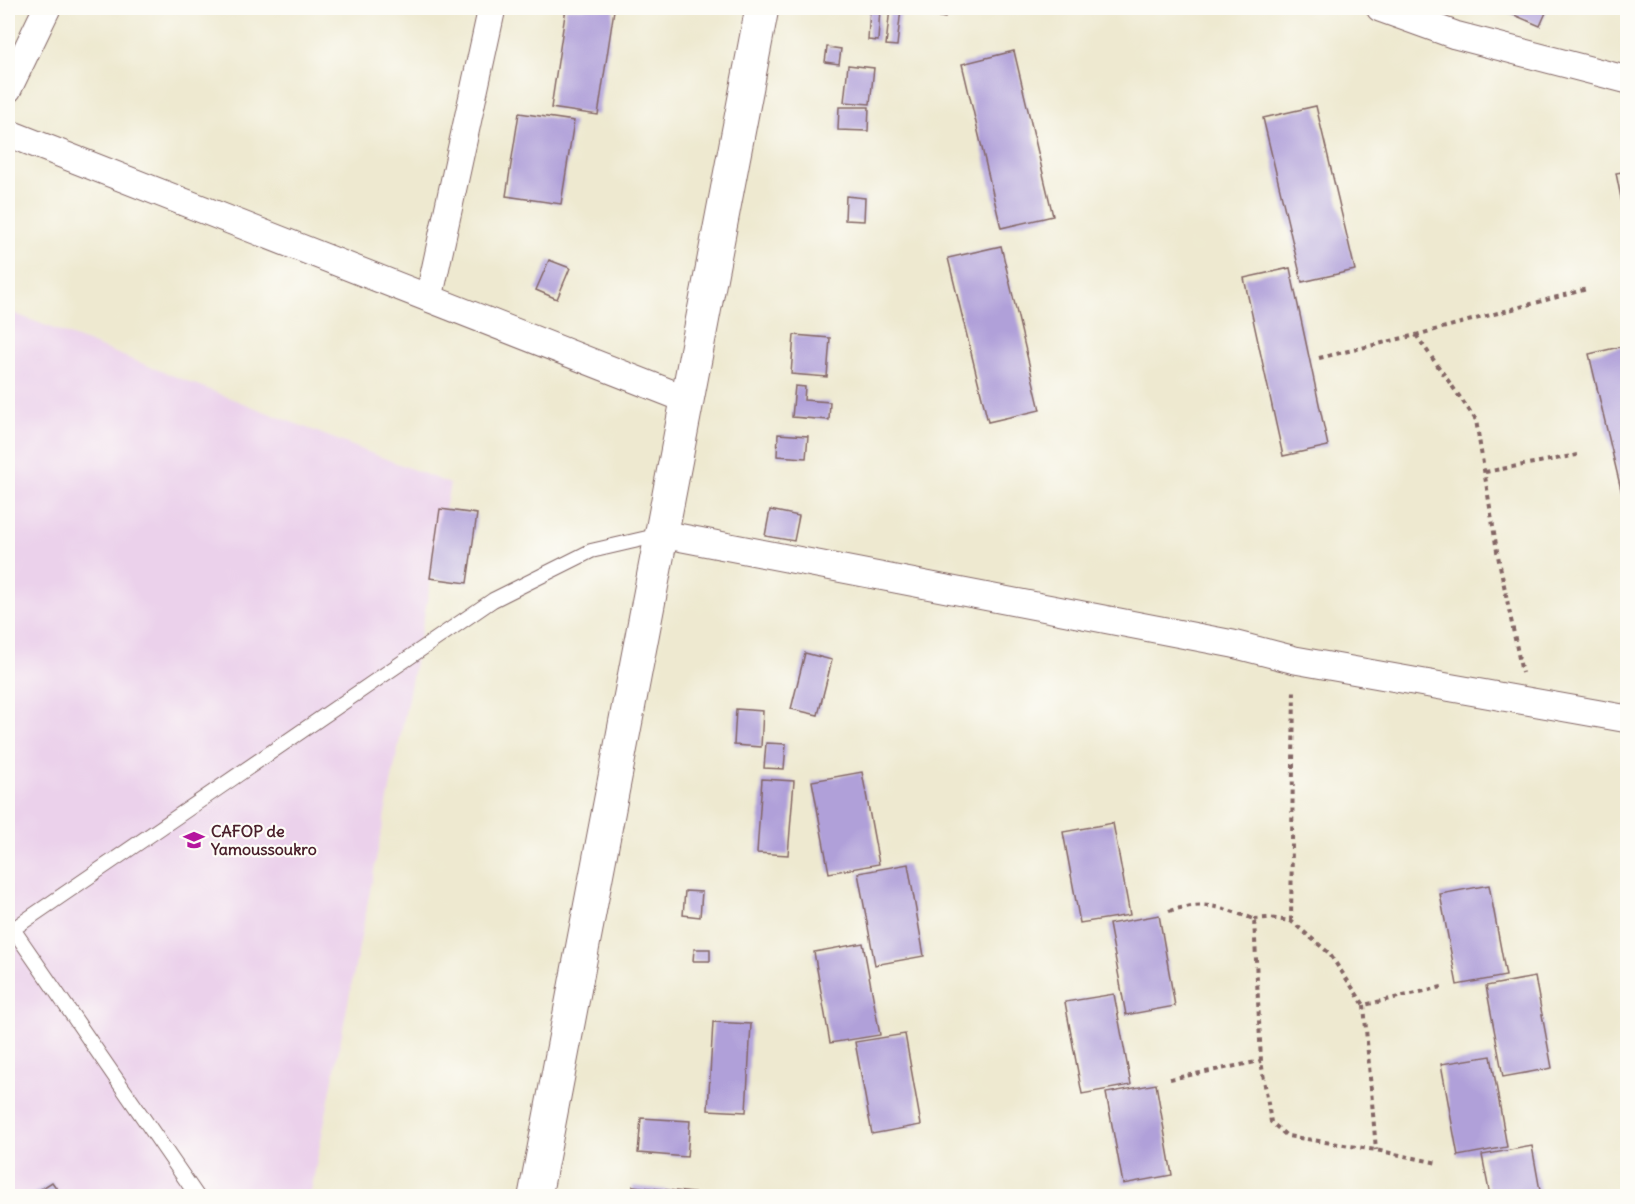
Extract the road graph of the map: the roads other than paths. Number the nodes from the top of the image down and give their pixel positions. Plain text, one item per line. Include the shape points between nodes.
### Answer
1 (46, 8) edge
2 (492, 8) edge
3 (762, 8) edge
4 (1380, 8) edge
5 (1628, 80) edge
6 (8, 89) edge
7 (8, 133) edge
8 (429, 298) junction
9 (688, 400) junction
10 (662, 534) junction
11 (1628, 719) edge
12 (10, 929) edge
13 (197, 1197) edge
14 (535, 1197) edge

1 - 6 street
2 - 8 street
3 - 9 street
4 - 5 street via 1455,35
7 - 8 street
8 - 9 street
9 - 10 street
10 - 11 street via 1233,644 1295,660
10 - 12 lane via 591,551 494,600
10 - 14 street
12 - 13 lane

